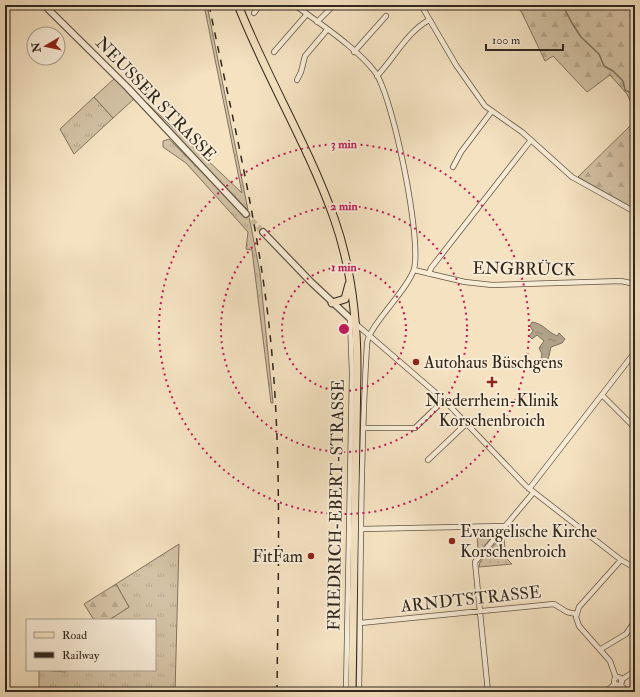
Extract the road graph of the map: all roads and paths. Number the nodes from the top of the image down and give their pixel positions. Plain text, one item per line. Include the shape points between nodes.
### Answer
1 (44, 5) edge
2 (238, 5) edge
3 (260, 5) edge
4 (295, 5) edge
5 (334, 5) edge
6 (421, 5) edge
7 (254, 13) dead end
8 (307, 14) junction
9 (386, 16) dead end
10 (429, 20) junction
11 (317, 22) junction
12 (327, 30) junction
13 (274, 52) dead end
14 (354, 52) junction
15 (377, 76) junction
16 (297, 80) dead end
17 (492, 111) junction
18 (531, 140) junction
19 (453, 166) dead end
20 (635, 212) edge
21 (246, 214) tunnel mouth
22 (263, 232) tunnel mouth
23 (414, 270) junction
24 (429, 274) junction
25 (350, 278) junction
26 (635, 284) edge
27 (332, 303) junction
28 (353, 322) junction
29 (370, 335) junction
30 (635, 352) edge
31 (602, 395) junction
32 (444, 400) junction
33 (466, 423) junction
34 (364, 428) junction
35 (635, 428) edge
36 (428, 460) dead end
37 (531, 491) junction
38 (505, 526) junction
39 (362, 529) junction
40 (622, 560) junction
41 (635, 568) edge
42 (479, 611) junction
43 (576, 614) junction
44 (635, 621) edge
45 (360, 623) junction
46 (601, 650) junction
47 (635, 671) edge
48 (619, 683) junction
49 (346, 692) edge
50 (352, 692) edge
51 (359, 692) edge
52 (488, 692) edge
53 (605, 692) edge
54 (627, 692) edge

1 - 21 street, NEUSSER STRASSE
2 - 25 main road via 322,187 340,238
3 - 7 street
4 - 8 street
5 - 11 street
6 - 10 street
8 - 11 street
8 - 13 street
9 - 14 street
10 - 15 street via 415,28 398,53
10 - 17 street via 458,69 482,103
11 - 12 street
12 - 14 street
12 - 16 street via 304,56
14 - 15 street
15 - 23 street via 393,115 415,234
17 - 18 street
17 - 19 street
18 - 20 street via 572,177
18 - 24 street via 430,268
22 - 27 street
23 - 24 street, ENGBRÜCK
23 - 29 street
24 - 26 street, ENGBRÜCK via 492,285 621,281
25 - 27 main road via 346,297
25 - 28 main road
27 - 28 street
28 - 29 street
28 - 49 street, FRIEDRICH-EBERT-STRASSE
28 - 50 main road via 357,375
29 - 32 street
29 - 34 street, FRIEDRICH-EBERT-STRASSE via 367,343
30 - 31 street
31 - 35 street
31 - 37 street via 570,434
32 - 33 street
32 - 34 street via 413,428
33 - 36 street
33 - 37 street
34 - 39 street, FRIEDRICH-EBERT-STRASSE
37 - 38 street
37 - 40 street
38 - 39 street
38 - 42 street via 476,562
39 - 45 street, FRIEDRICH-EBERT-STRASSE
40 - 41 street
40 - 43 street via 579,607
42 - 43 street, ARNDTSTRASSE via 555,604 567,612
42 - 45 street, ARNDTSTRASSE
42 - 52 street
43 - 46 street via 578,624
44 - 46 street via 626,634
45 - 51 street, FRIEDRICH-EBERT-STRASSE
46 - 48 street via 612,663
47 - 48 street
48 - 53 street
48 - 54 street

